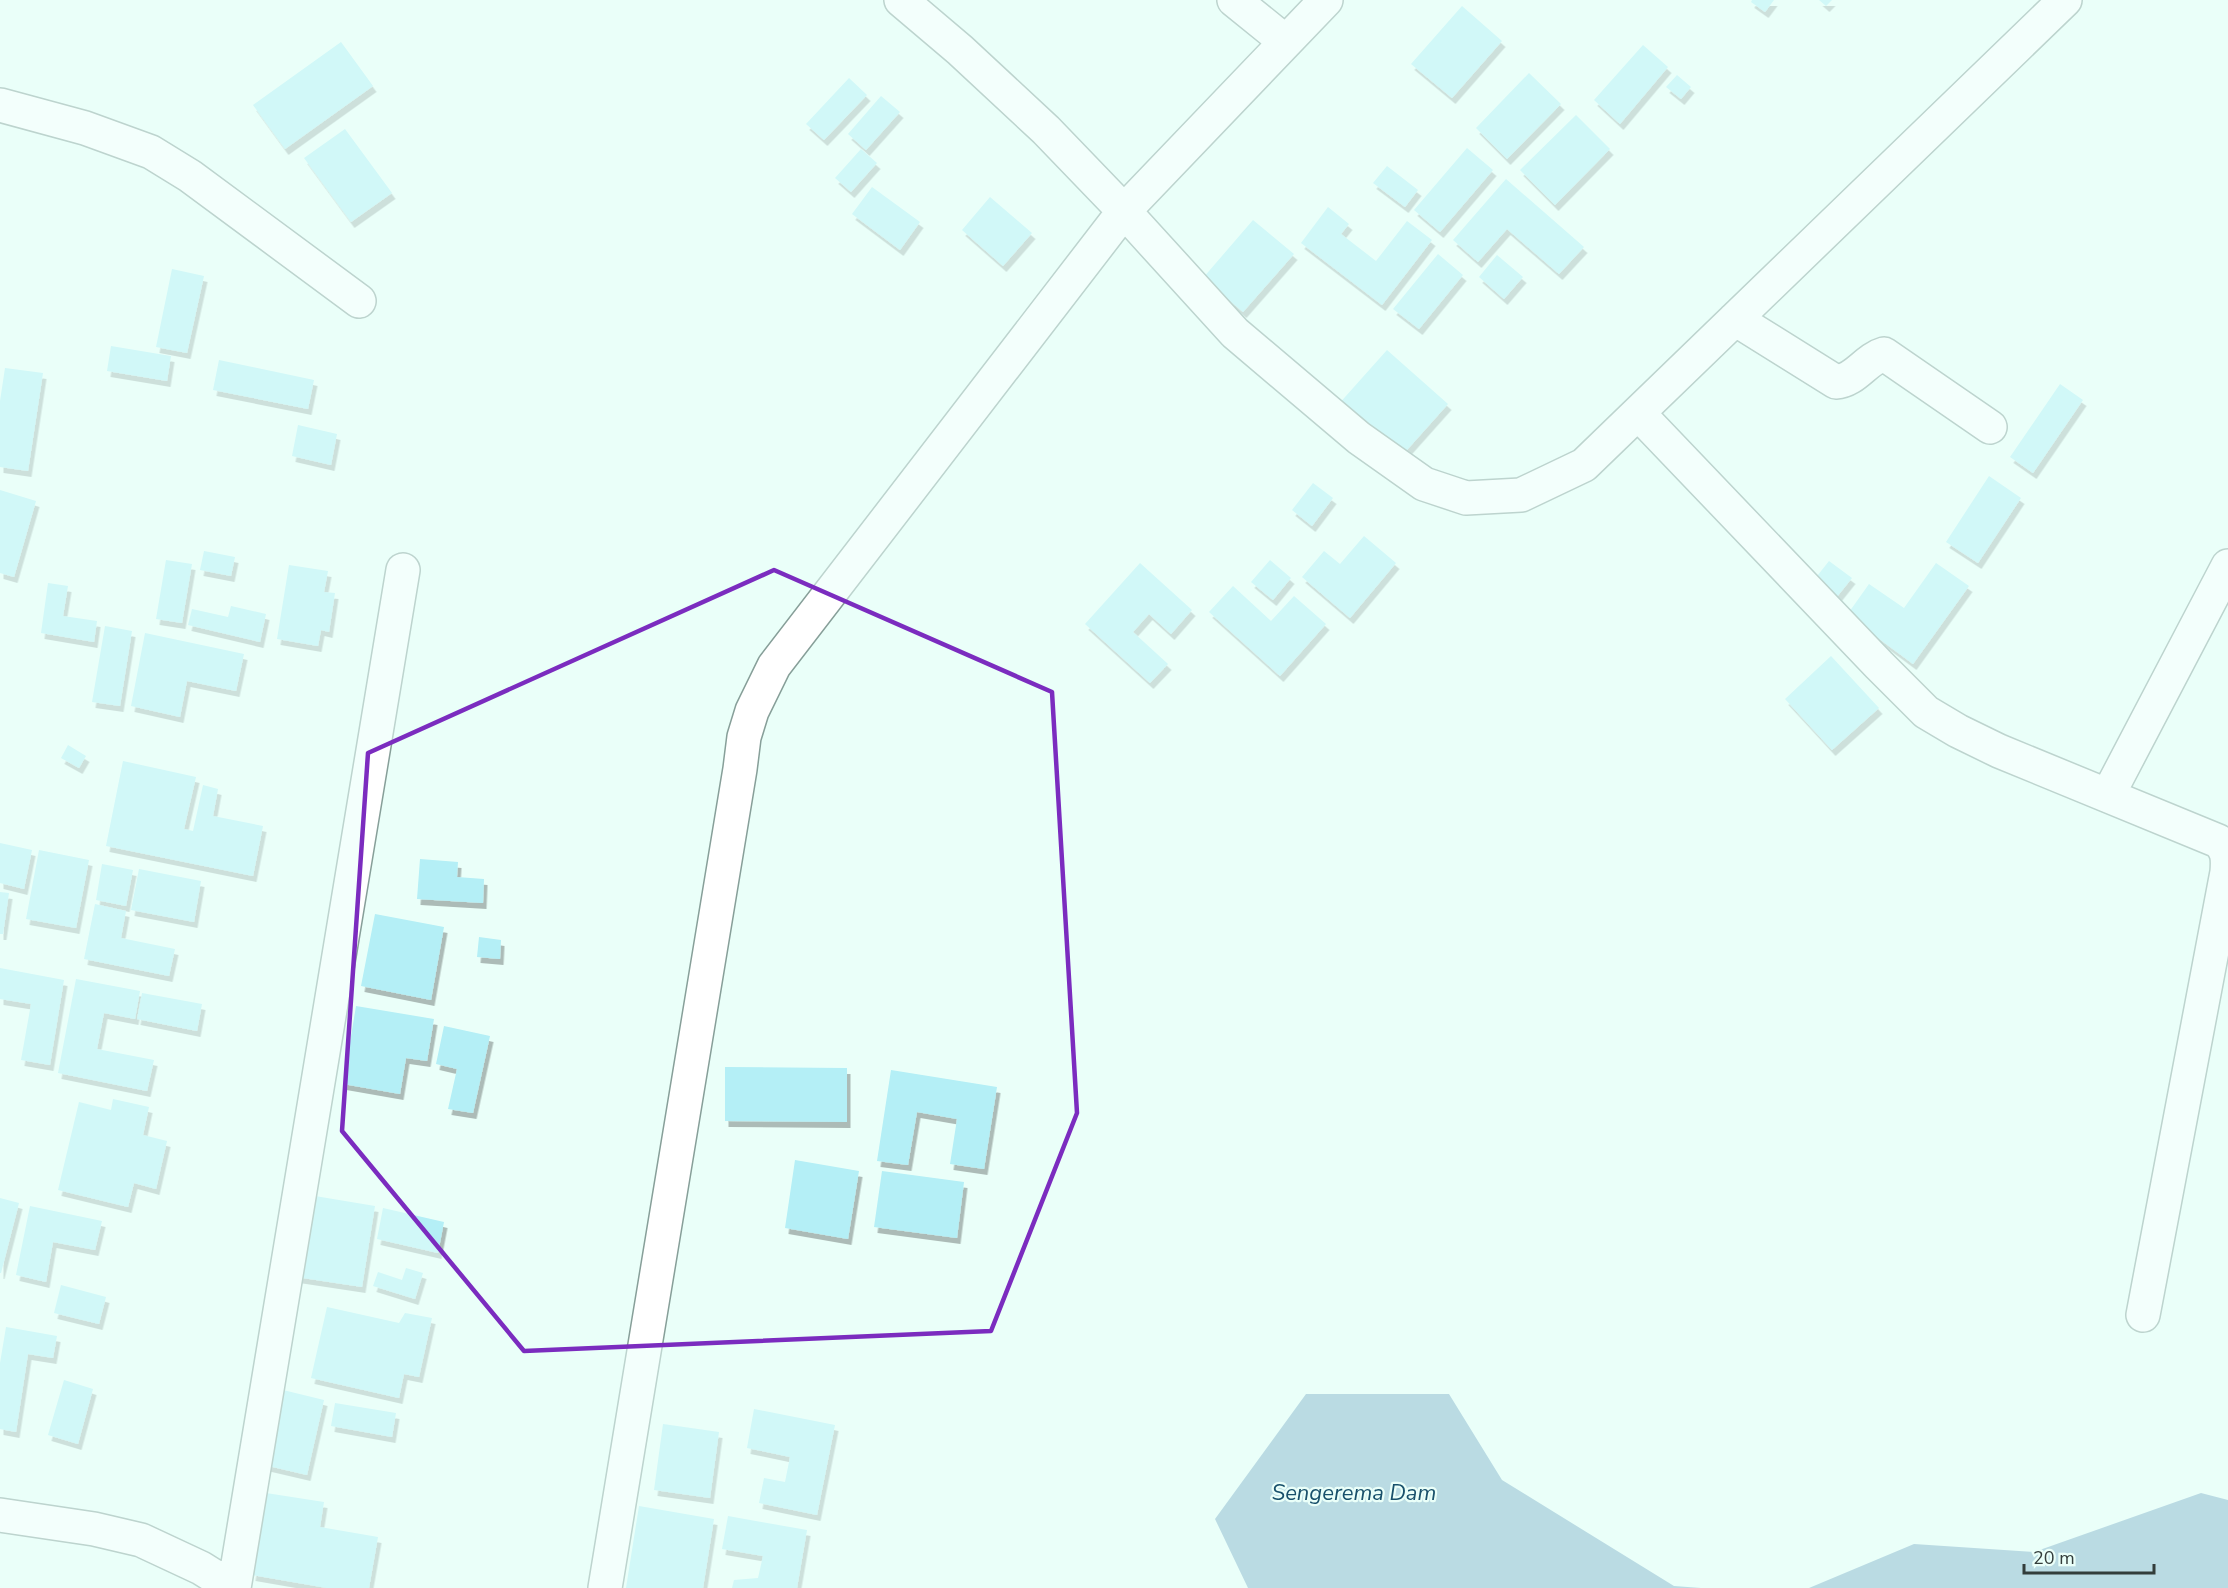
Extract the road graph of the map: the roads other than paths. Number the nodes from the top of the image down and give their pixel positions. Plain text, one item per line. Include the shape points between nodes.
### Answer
1 (901, 0) edge
2 (1234, 0) edge
3 (1326, 0) edge
4 (2065, 0) edge
5 (1286, 42) junction
6 (0, 105) edge
7 (1124, 211) junction
8 (359, 301) dead end
9 (1735, 319) junction
10 (1638, 413) junction
11 (1990, 427) dead end
12 (2228, 566) edge
13 (403, 570) dead end
14 (2108, 795) junction
15 (2143, 1315) dead end
16 (0, 1515) edge
17 (233, 1588) edge
18 (605, 1588) edge

1 - 7 street via 1046,130
2 - 5 street
3 - 5 street
4 - 9 street
5 - 7 street
6 - 8 street via 85,128 151,152 190,176
7 - 10 street via 1235,333 1359,438 1424,484 1466,498 1521,495 1584,465
7 - 18 street via 774,666 752,711 744,737
9 - 10 street
9 - 11 street via 1836,382 1844,381 1884,354
10 - 14 street via 1926,712 1999,751
12 - 14 street
13 - 17 street
14 - 15 street via 2218,841 2228,855
16 - 17 street via 141,1540

